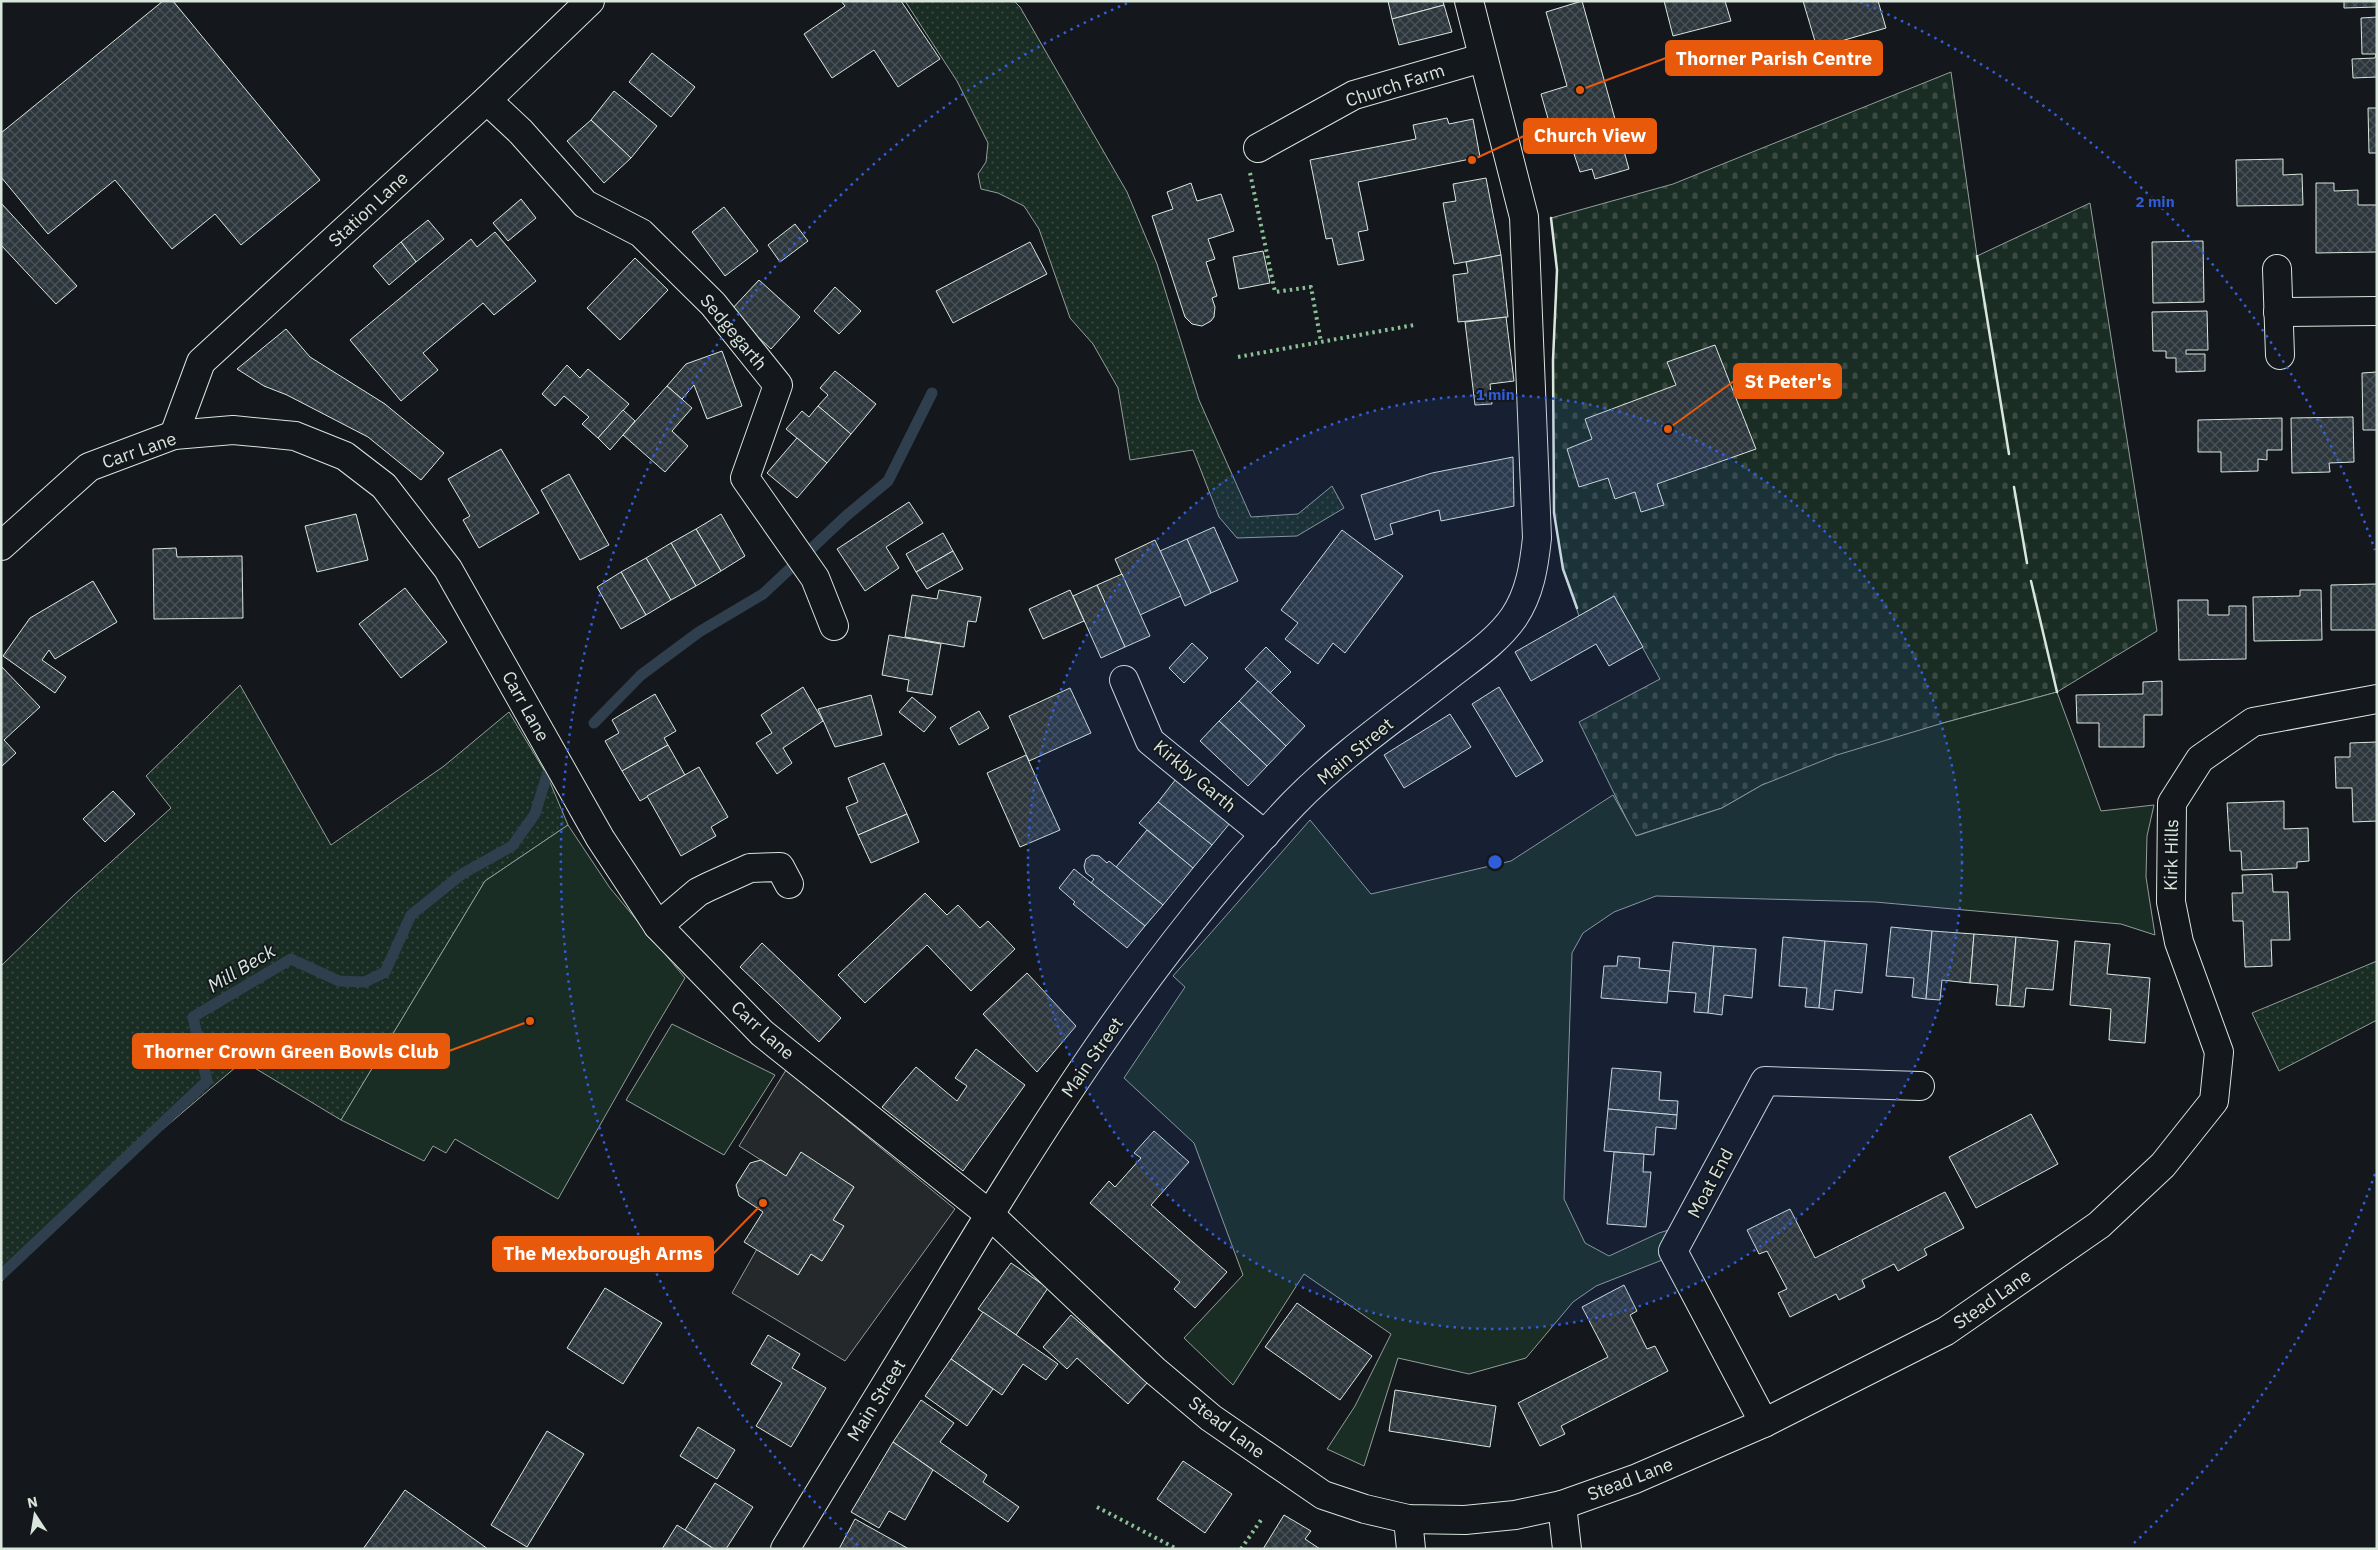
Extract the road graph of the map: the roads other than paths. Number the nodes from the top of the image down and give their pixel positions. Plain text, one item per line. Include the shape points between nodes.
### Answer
1 (590, 1) edge
2 (1469, 1) edge
3 (1482, 58) junction
4 (486, 100) junction
5 (1258, 148) dead end
6 (2276, 269) dead end
7 (2377, 311) edge
8 (2278, 312) junction
9 (2280, 355) dead end
10 (174, 435) junction
11 (1, 546) edge
12 (834, 626) dead end
13 (1124, 680) dead end
14 (2377, 699) edge
15 (1265, 835) junction
16 (789, 884) dead end
17 (658, 926) junction
18 (2219, 1052) joint
19 (1920, 1086) dead end
20 (989, 1214) junction
21 (1764, 1423) junction
22 (1562, 1505) junction
23 (1408, 1520) junction
24 (785, 1549) edge
25 (1411, 1549) edge
26 (1567, 1549) edge

1 - 4 street, Station Lane
2 - 3 street, Main Street
3 - 5 street, Church Farm via 1354,95
3 - 15 street, Main Street via 1524,218 1538,538 1533,572 1525,598 1492,642 1351,752
4 - 10 street, Station Lane via 201,362
4 - 12 street, Sedgegarth via 521,132 585,204 641,233 713,304 778,385 745,478 815,578
6 - 8 street
7 - 8 street
8 - 9 street
10 - 11 street, Carr Lane via 89,467
10 - 17 street, Carr Lane via 233,430 295,436 345,456 384,486 448,569 600,838
13 - 15 street, Kirkby Garth via 1150,741
14 - 18 street, Kirk Hills via 2253,722 2200,759 2172,803 2172,910 2178,942
15 - 20 street, Main Street via 1189,923 1093,1052
16 - 17 street via 780,867 750,868 698,892
17 - 20 street, Carr Lane via 762,1033
18 - 21 street, Stead Lane via 2214,1101 2164,1165 2099,1225 1946,1331
19 - 21 street, Moat End via 1765,1081 1673,1251
20 - 23 street, Stead Lane via 1154,1370 1211,1418 1323,1495
20 - 24 street, Main Street
21 - 22 street, Stead Lane via 1635,1479
22 - 23 street, Stead Lane via 1515,1515 1465,1520
22 - 26 street
23 - 25 street

